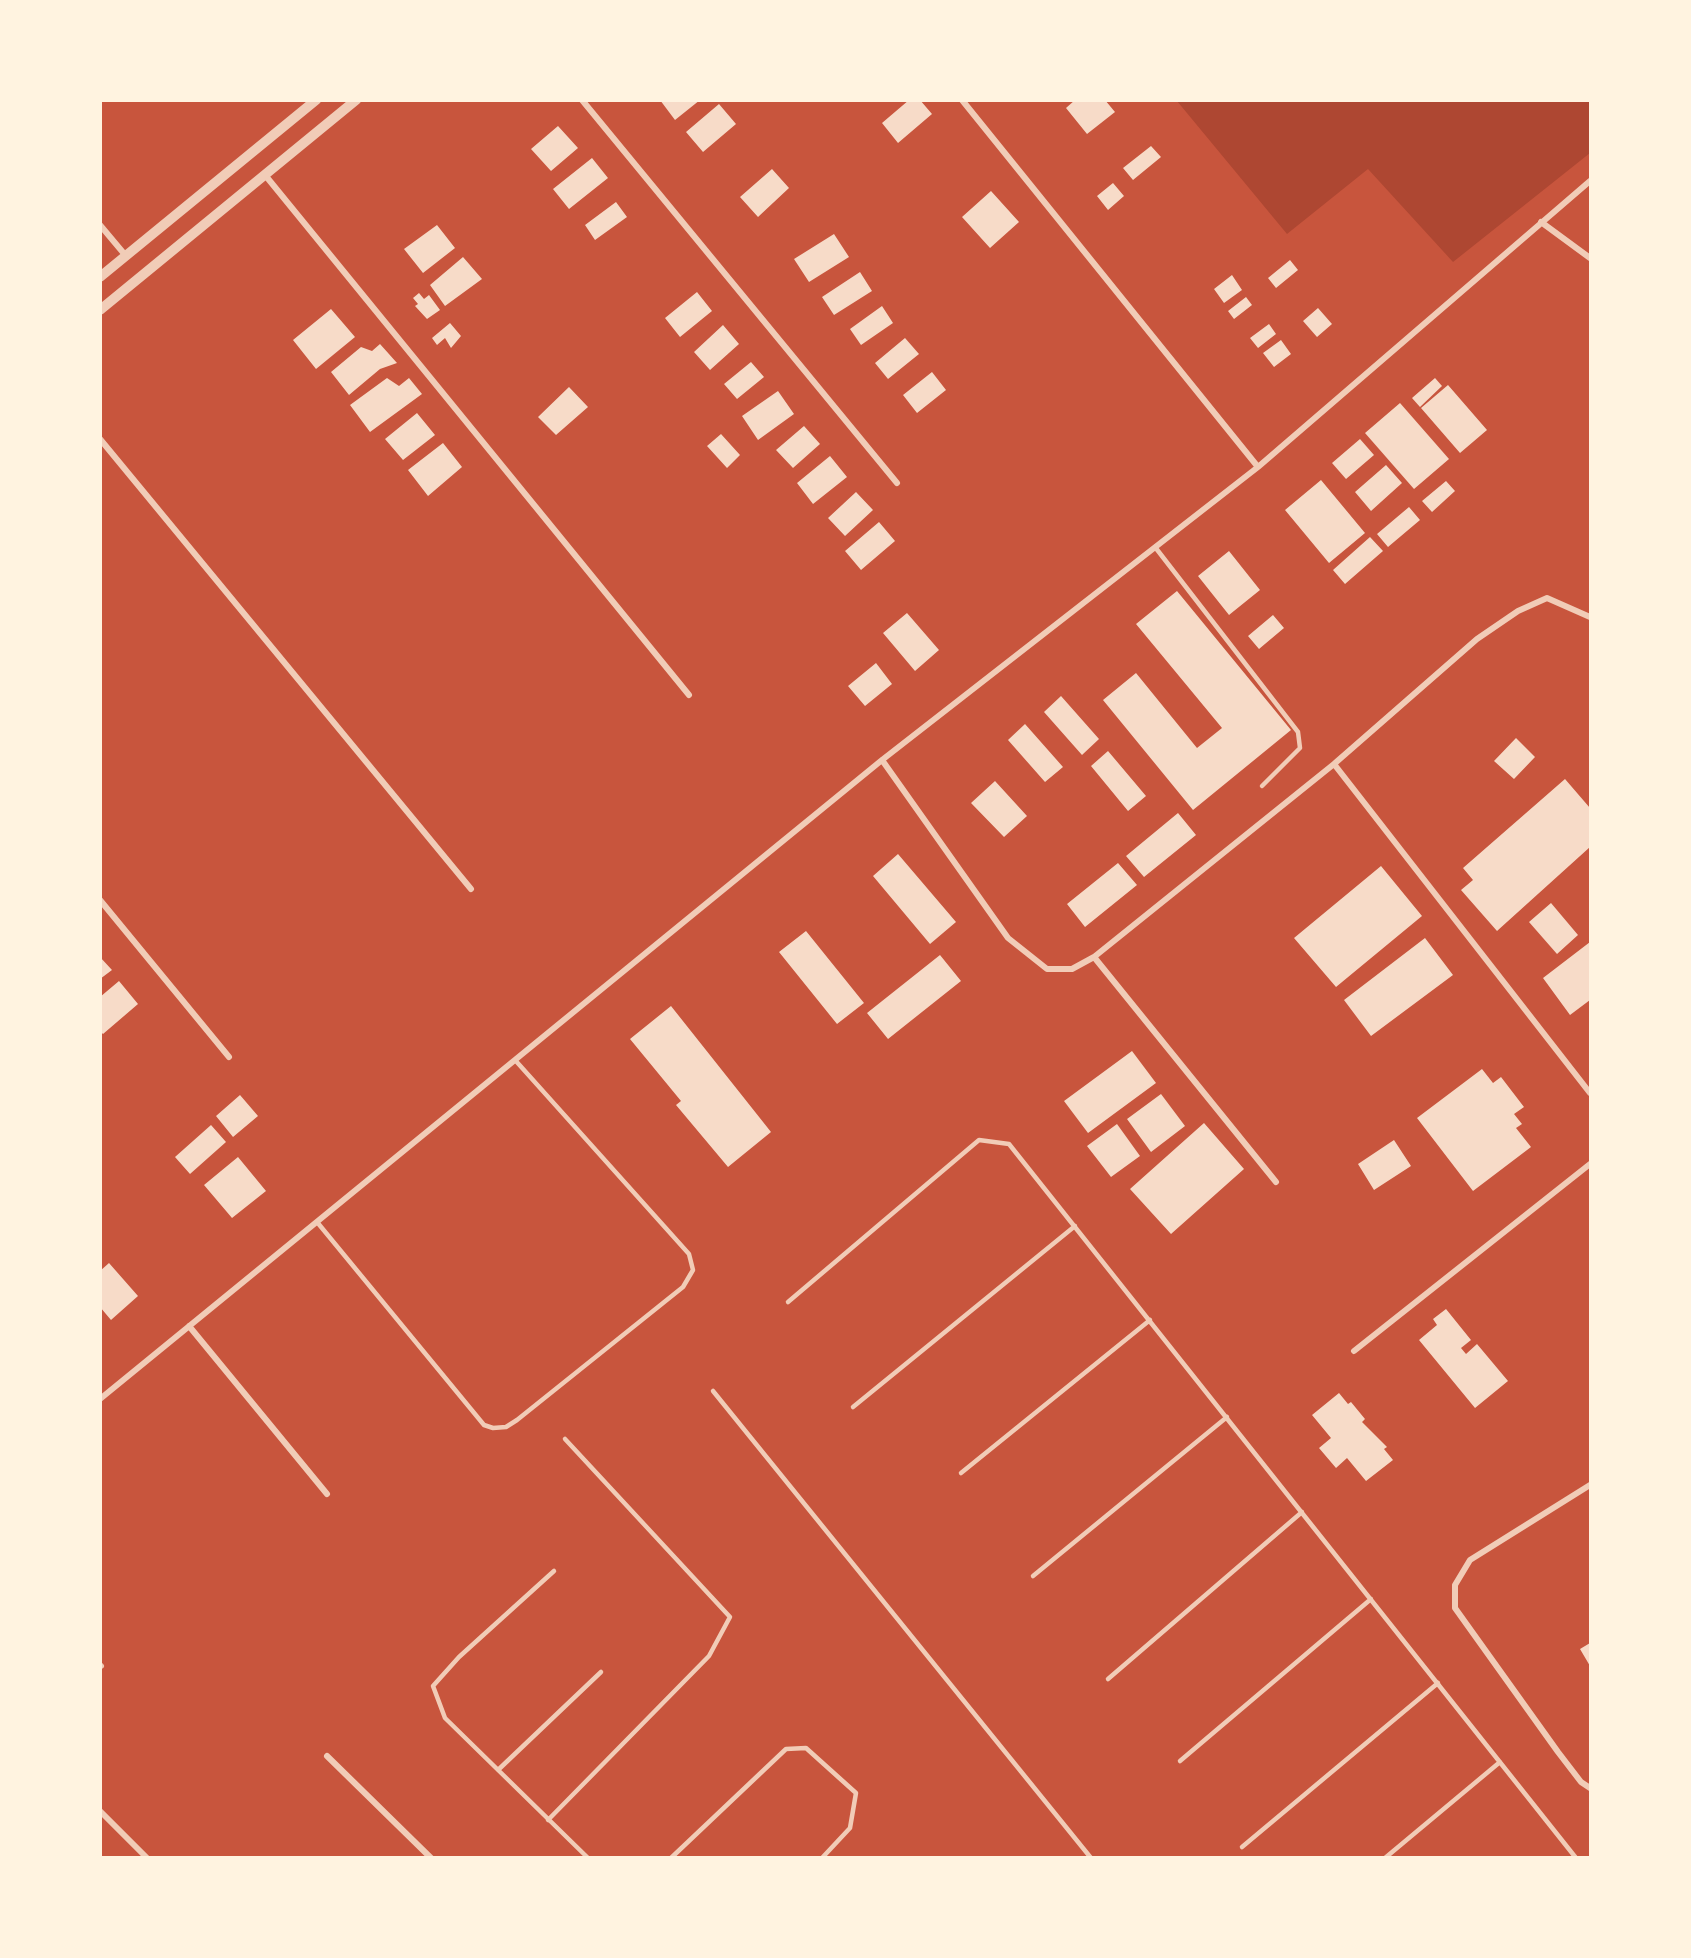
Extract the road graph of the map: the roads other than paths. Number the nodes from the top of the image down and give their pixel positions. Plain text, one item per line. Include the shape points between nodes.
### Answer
1 (316, 100) edge
2 (356, 100) edge
3 (582, 100) edge
4 (962, 100) edge
5 (265, 175) junction
6 (1590, 181) edge
7 (1541, 222) junction
8 (100, 225) edge
9 (126, 256) junction
10 (1590, 258) edge
11 (100, 277) edge
12 (100, 309) edge
13 (100, 439) edge
14 (1258, 467) junction
15 (897, 483) dead end
16 (1155, 547) junction
17 (1590, 617) edge
18 (689, 695) dead end
19 (882, 760) junction
20 (1334, 764) junction
21 (1262, 786) dead end
22 (471, 889) dead end
23 (100, 900) edge
24 (1094, 957) junction
25 (229, 1057) dead end
26 (515, 1060) junction
27 (1590, 1093) edge
28 (1590, 1164) edge
29 (1276, 1182) dead end
30 (317, 1222) junction
31 (1075, 1226) junction
32 (789, 1302) dead end
33 (1150, 1320) junction
34 (189, 1326) junction
35 (1354, 1351) dead end
36 (713, 1391) dead end
37 (100, 1399) edge
38 (853, 1407) dead end
39 (1227, 1417) junction
40 (565, 1440) dead end
41 (961, 1473) dead end
42 (1590, 1485) edge
43 (327, 1494) dead end
44 (1302, 1512) junction
45 (554, 1571) dead end
46 (1033, 1576) dead end
47 (1371, 1599) junction
48 (601, 1671) dead end
49 (1108, 1679) dead end
50 (1438, 1683) junction
51 (327, 1756) dead end
52 (1180, 1761) dead end
53 (1500, 1762) junction
54 (498, 1770) junction
55 (1590, 1788) edge
56 (100, 1811) edge
57 (548, 1820) junction
58 (1242, 1847) dead end
59 (147, 1857) edge
60 (431, 1857) edge
61 (588, 1857) edge
62 (671, 1857) edge
63 (822, 1857) edge
64 (1091, 1857) edge
65 (1384, 1857) edge
66 (1576, 1857) edge

1 - 9 street
2 - 5 street
3 - 15 street
4 - 14 street
5 - 12 street
5 - 18 street
6 - 7 street
7 - 10 street
7 - 14 street
8 - 9 street
9 - 11 street
13 - 22 street
14 - 16 street
16 - 19 street
16 - 21 lane via 1298,732 1300,748
17 - 20 street via 1547,598 1518,611 1477,639
19 - 24 street via 1008,938 1047,969 1072,969
19 - 26 street
20 - 24 street
20 - 27 street
23 - 25 street
24 - 29 street
26 - 30 street
26 - 30 lane via 688,1254 693,1270 683,1287 517,1420 506,1427 493,1428 484,1425
28 - 35 street
30 - 34 street
31 - 32 lane via 1009,1144 979,1140
31 - 33 lane
31 - 38 lane
33 - 39 lane
33 - 41 lane
34 - 37 street
34 - 43 street
36 - 64 lane
39 - 44 lane
39 - 46 lane
40 - 57 lane via 730,1617 709,1656
42 - 55 street via 1470,1560 1455,1585 1455,1608 1558,1752
44 - 47 lane
44 - 49 lane
45 - 54 lane via 459,1657 433,1686 445,1718
47 - 50 lane
47 - 52 lane
48 - 54 lane
50 - 53 lane
50 - 58 lane
51 - 60 street
53 - 65 lane
53 - 66 lane
54 - 57 lane
56 - 59 street
57 - 61 lane
62 - 63 lane via 786,1749 796,1748 806,1748 856,1793 850,1828

